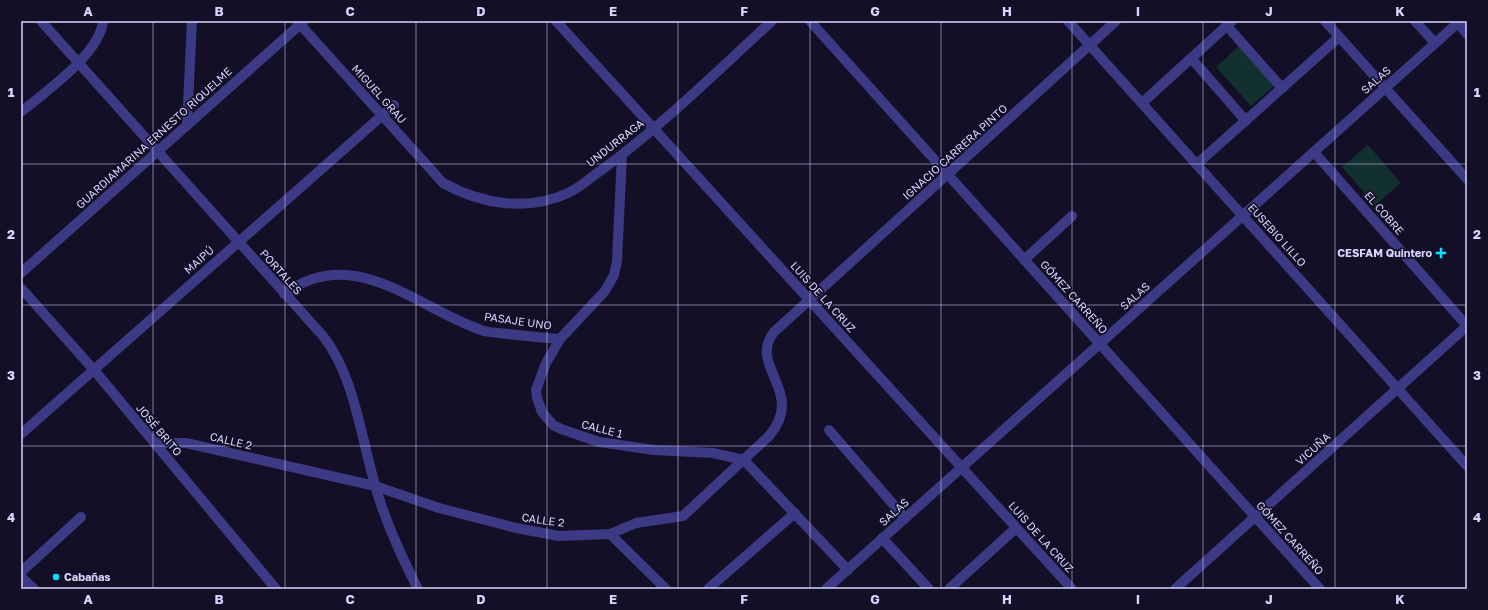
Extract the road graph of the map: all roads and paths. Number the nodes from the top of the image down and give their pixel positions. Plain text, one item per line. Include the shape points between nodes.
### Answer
1 (41, 21) edge
2 (103, 21) edge
3 (192, 21) edge
4 (556, 21) edge
5 (772, 21) edge
6 (810, 21) edge
7 (1068, 21) edge
8 (1116, 21) edge
9 (1325, 21) edge
10 (1415, 21) edge
11 (300, 22) edge
12 (1459, 22) edge
13 (1230, 23) edge
14 (1467, 34) edge
15 (1339, 36) junction
16 (1435, 43) junction
17 (1090, 45) junction
18 (1191, 58) junction
19 (78, 63) junction
20 (1282, 88) junction
21 (1385, 88) junction
22 (1142, 103) junction
23 (394, 105) dead end
24 (21, 112) edge
25 (382, 115) junction
26 (1246, 120) junction
27 (187, 125) junction
28 (653, 128) junction
29 (157, 152) junction
30 (1314, 152) junction
31 (622, 155) junction
32 (1197, 164) junction
33 (948, 175) junction
34 (1467, 179) edge
35 (443, 182) joint
36 (1072, 216) dead end
37 (1243, 216) junction
38 (238, 242) junction
39 (1024, 260) junction
40 (21, 273) edge
41 (21, 288) edge
42 (284, 294) junction
43 (810, 301) junction
44 (1467, 326) edge
45 (560, 339) junction
46 (1100, 344) junction
47 (94, 370) junction
48 (1398, 389) junction
49 (829, 430) dead end
50 (21, 434) edge
51 (154, 444) junction
52 (744, 460) junction
53 (1467, 466) edge
54 (962, 468) junction
55 (375, 486) junction
56 (795, 513) junction
57 (81, 517) dead end
58 (1255, 517) junction
59 (905, 518) junction
60 (1016, 528) junction
61 (610, 534) junction
62 (882, 538) junction
63 (848, 570) junction
64 (21, 572) edge
65 (21, 577) edge
66 (34, 589) edge
67 (276, 589) edge
68 (418, 589) edge
69 (666, 589) edge
70 (708, 589) edge
71 (826, 589) edge
72 (928, 589) edge
73 (951, 589) edge
74 (1072, 589) edge
75 (1175, 589) edge
76 (1320, 589) edge

1 - 19 street, PORTALES
2 - 19 street via 98,37
3 - 27 street
4 - 28 street, LUIS DE LA CRUZ
5 - 28 street, UNDURRAGA
6 - 33 street, GÓMEZ CARREÑO
7 - 17 street, EUSEBIO LILLO
8 - 17 street, IGNACIO CARRERA PINTO
9 - 15 street
10 - 16 street
11 - 25 street, MIGUEL GRAU
11 - 27 street, GUARDIAMARINA ERNESTO RIQUELME
12 - 14 street
12 - 16 street, SALAS
13 - 18 street
13 - 20 street
15 - 20 street
15 - 21 street
16 - 21 street, SALAS
17 - 22 street, EUSEBIO LILLO
17 - 33 street, IGNACIO CARRERA PINTO
18 - 22 street
18 - 26 street
19 - 24 street
19 - 29 street, PORTALES
20 - 26 street
21 - 30 street, SALAS
21 - 34 street
22 - 32 street, EUSEBIO LILLO
23 - 25 street, MAIPÚ
25 - 35 street, MIGUEL GRAU
25 - 38 street, MAIPÚ
26 - 32 street
27 - 29 street, GUARDIAMARINA ERNESTO RIQUELME
28 - 31 street, UNDURRAGA
28 - 43 street, LUIS DE LA CRUZ
29 - 38 street, PORTALES
29 - 40 street, GUARDIAMARINA ERNESTO RIQUELME
30 - 37 street, SALAS
30 - 44 street, EL COBRE
31 - 35 street, UNDURRAGA via 570,193 532,203 506,204 480,199
31 - 45 street, PASAJE UNO via 614,275 605,291
32 - 37 street, EUSEBIO LILLO
33 - 39 street, GÓMEZ CARREÑO
33 - 43 street, IGNACIO CARRERA PINTO
36 - 39 street
37 - 46 street, SALAS
37 - 48 street, EUSEBIO LILLO
38 - 42 street, PORTALES
38 - 47 street, MAIPÚ
39 - 46 street, GÓMEZ CARREÑO
41 - 47 street, JOSÉ BRITO
42 - 45 street, PASAJE UNO via 315,277 326,274 350,274 373,280 485,331
42 - 55 street, PORTALES via 323,336 341,363
43 - 52 street, CALLE 2 via 774,332 767,343 766,356 781,392 782,411 774,430
43 - 54 street, LUIS DE LA CRUZ
44 - 48 street, VICUÑA
45 - 52 street, CALLE 1 via 546,363 536,390 542,412 553,425 599,442 654,450 713,453
46 - 54 street, SALAS
46 - 58 street, GÓMEZ CARREÑO
47 - 50 street, MAIPÚ
47 - 51 street, JOSÉ BRITO
48 - 53 street, EUSEBIO LILLO
48 - 58 street, VICUÑA
49 - 59 street
51 - 55 street, CALLE 2 via 186,443
51 - 67 street, JOSÉ BRITO
52 - 56 street
52 - 61 street, CALLE 2 via 683,516 636,523
54 - 59 street, SALAS
54 - 60 street, LUIS DE LA CRUZ
55 - 61 street, CALLE 2 via 439,508 516,528 559,536
55 - 68 street, PORTALES via 394,537
56 - 63 street
56 - 70 street
57 - 64 street
58 - 75 street, VICUÑA
58 - 76 street, GÓMEZ CARREÑO
59 - 62 street, SALAS
60 - 73 street
60 - 74 street, LUIS DE LA CRUZ
61 - 69 street
62 - 63 street, SALAS
62 - 72 street
63 - 71 street, SALAS
65 - 66 street

